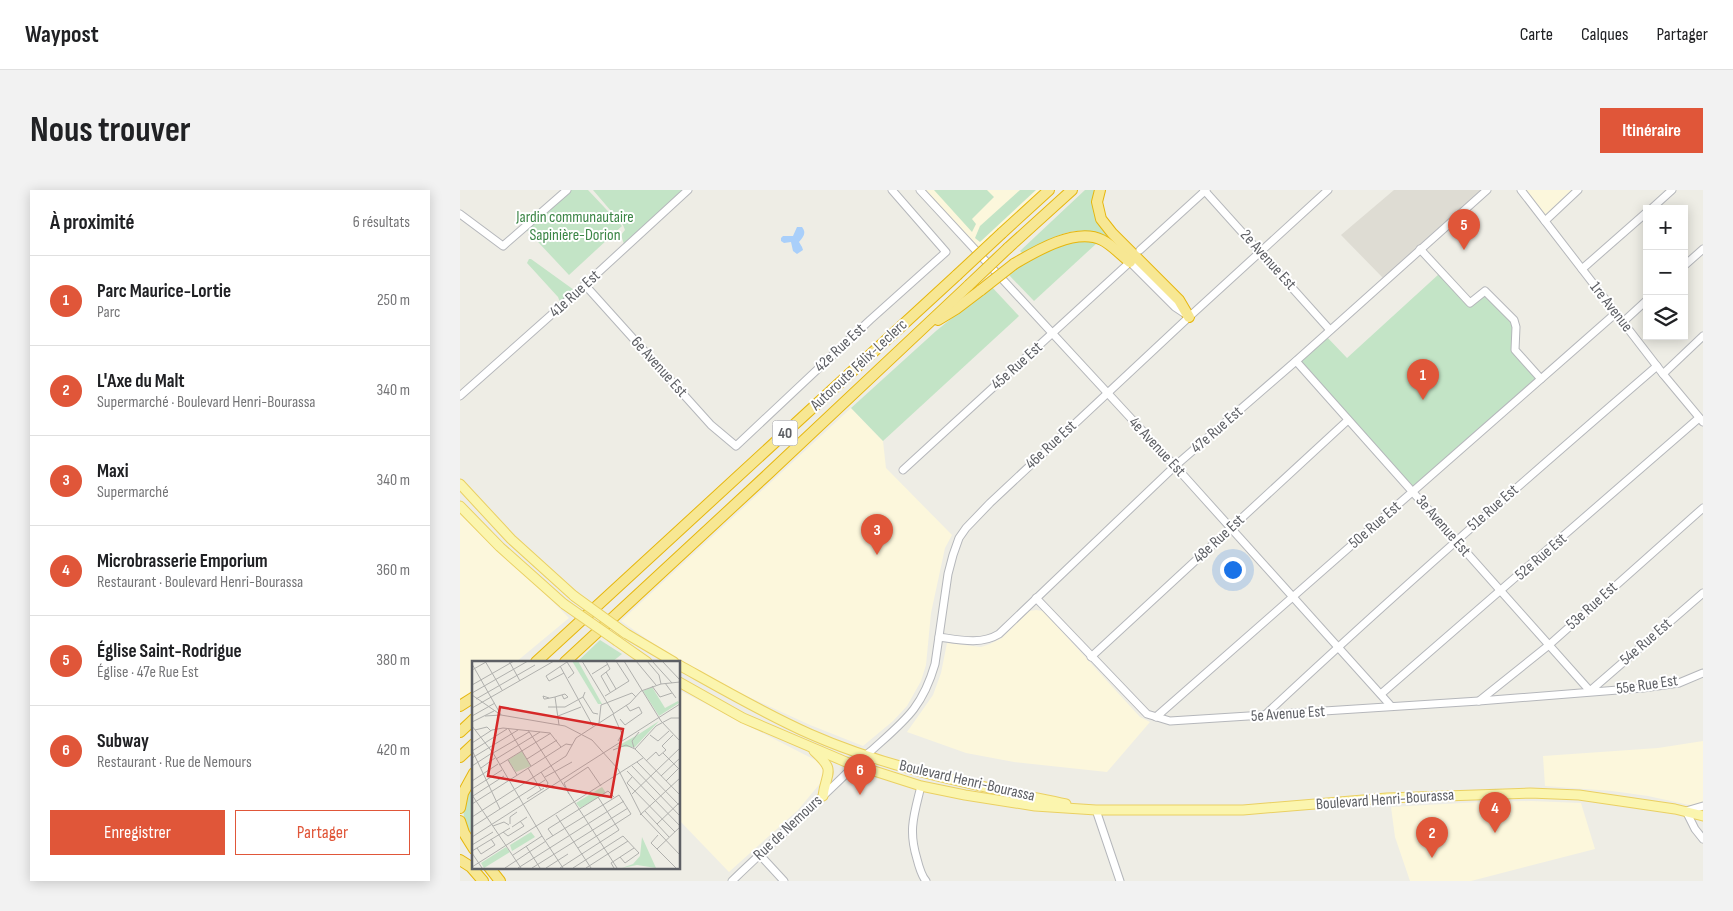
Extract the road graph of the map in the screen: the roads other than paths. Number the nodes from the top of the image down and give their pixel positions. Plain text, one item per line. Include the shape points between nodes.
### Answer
1 (567, 190) edge
2 (688, 190) edge
3 (892, 190) edge
4 (920, 190) edge
5 (1049, 190) edge
6 (1072, 190) edge
7 (1100, 190) edge
8 (1205, 190) edge
9 (1328, 190) edge
10 (1487, 190) edge
11 (1521, 190) edge
12 (1578, 190) edge
13 (1672, 190) edge
14 (1655, 205) edge
15 (460, 214) edge
16 (1643, 216) edge
17 (1545, 221) junction
18 (1420, 248) junction
19 (1703, 249) edge
20 (1140, 250) dead end
21 (1261, 252) junction
22 (1130, 262) junction
23 (1688, 262) edge
24 (1582, 269) junction
25 (585, 285) junction
26 (1643, 304) edge
27 (1616, 312) junction
28 (1189, 317) junction
29 (1623, 322) junction
30 (1330, 330) junction
31 (918, 333) junction
32 (1052, 334) junction
33 (1703, 336) edge
34 (1296, 361) junction
35 (1657, 366) junction
36 (1663, 374) junction
37 (1541, 379) junction
38 (1107, 394) junction
39 (460, 396) edge
40 (1348, 420) junction
41 (1701, 420) edge
42 (736, 446) joint
43 (1175, 466) junction
44 (903, 470) dead end
45 (460, 484) edge
46 (1413, 492) junction
47 (460, 506) edge
48 (1703, 508) edge
49 (1231, 528) junction
50 (1455, 541) junction
51 (1501, 592) junction
52 (1703, 592) edge
53 (1293, 597) junction
54 (1036, 598) junction
55 (939, 636) junction
56 (558, 642) junction
57 (1549, 645) junction
58 (1337, 647) junction
59 (1091, 657) junction
60 (529, 661) edge
61 (537, 661) edge
62 (568, 661) edge
63 (646, 661) edge
64 (672, 661) edge
65 (680, 666) edge
66 (1703, 672) edge
67 (680, 683) edge
68 (1590, 691) junction
69 (1382, 694) junction
70 (472, 698) edge
71 (1479, 701) junction
72 (460, 706) edge
73 (1391, 706) junction
74 (1265, 715) junction
75 (1156, 717) junction
76 (472, 721) edge
77 (460, 732) edge
78 (472, 746) edge
79 (810, 748) junction
80 (866, 755) junction
81 (460, 757) edge
82 (854, 765) junction
83 (472, 777) edge
84 (921, 786) junction
85 (823, 796) junction
86 (1703, 806) edge
87 (460, 808) edge
88 (1096, 810) junction
89 (1686, 811) junction
90 (1703, 816) edge
91 (460, 822) edge
92 (1703, 839) edge
93 (472, 846) edge
94 (760, 855) junction
95 (460, 860) edge
96 (490, 868) edge
97 (484, 881) edge
98 (500, 881) edge
99 (732, 881) edge
100 (784, 881) edge
101 (926, 881) edge
102 (1120, 881) edge

1 - 15 street via 503,246
2 - 25 street, 41e Rue Est
3 - 42 street, 42e Rue Est via 946,252
4 - 32 street, 4e Avenue Est
5 - 56 highway, Autoroute Félix-Leclerc / 40, bridge
6 - 31 highway, Autoroute Félix-Leclerc / 40, bridge
7 - 28 highway via 1097,202 1101,219 1179,300
8 - 20 street
8 - 21 street, 2e Avenue Est
9 - 21 street, 46e Rue Est
10 - 18 street, 47e Rue Est
11 - 17 street, 1re Avenue
12 - 17 street
13 - 14 street
16 - 24 street
17 - 24 street, 1re Avenue
18 - 30 street, 47e Rue Est
18 - 37 street via 1470,303 1485,291 1514,320 1515,350
19 - 23 street
21 - 28 street, 46e Rue Est
21 - 30 street, 2e Avenue Est
22 - 28 street
22 - 31 highway, bridge via 1101,240 1087,237 1067,239 1041,248 1014,264 956,309
22 - 32 street, 45e Rue Est
24 - 27 street, 1re Avenue
25 - 39 street, 41e Rue Est
25 - 42 street, 6e Avenue Est via 708,421
26 - 29 street
27 - 29 street, 1re Avenue
27 - 37 street, 50e Rue Est
28 - 38 street, 46e Rue Est
29 - 35 street, 1re Avenue
30 - 34 street, 47e Rue Est
31 - 62 highway, Autoroute Félix-Leclerc / 40
32 - 38 street, 4e Avenue Est
32 - 44 street, 45e Rue Est
33 - 36 street
34 - 40 street, 3e Avenue Est
34 - 43 street, 47e Rue Est
35 - 36 street, 1re Avenue
35 - 50 street, 51e Rue Est
36 - 41 street, 1re Avenue
37 - 46 street, 50e Rue Est
38 - 43 street, 4e Avenue Est
38 - 55 street, 46e Rue Est via 990,503 959,538 948,574
40 - 46 street, 3e Avenue Est
40 - 49 street, 48e Rue Est
41 - 51 street, 52e Rue Est
43 - 49 street, 4e Avenue Est
43 - 54 street, 47e Rue Est
45 - 64 main road, bridge via 511,539 574,596 625,633
46 - 50 street, 3e Avenue Est
46 - 53 street, 50e Rue Est
47 - 63 main road, bridge via 564,604
48 - 57 street, 53e Rue Est
49 - 53 street, 4e Avenue Est
49 - 59 street, 48e Rue Est
50 - 51 street, 3e Avenue Est
50 - 58 street, 51e Rue Est
51 - 57 street, 3e Avenue Est
51 - 69 street, 52e Rue Est
52 - 68 street, 54e Rue Est
53 - 58 street, 4e Avenue Est
53 - 75 street, 50e Rue Est
54 - 55 street, 47e Rue Est via 999,634 988,639 972,641
54 - 59 street, 5e Avenue Est
55 - 80 street, 46e Rue Est via 931,678 919,704
56 - 60 highway
56 - 61 highway, Autoroute Félix-Leclerc / 40
57 - 68 street, 3e Avenue Est
57 - 71 street, 53e Rue Est
58 - 69 street, 4e Avenue Est
58 - 74 street, 51e Rue Est
59 - 75 street, 5e Avenue Est via 1147,714
65 - 80 main road, Boulevard Henri-Bourassa via 811,734
66 - 68 street, 55e Rue Est via 1678,683
67 - 79 main road, Boulevard Henri-Bourassa via 743,718
68 - 71 street, 5e Avenue Est
69 - 73 street, 4e Avenue Est
70 - 72 highway
71 - 73 street, 5e Avenue Est
73 - 74 street, 5e Avenue Est
74 - 75 street, 5e Avenue Est via 1170,721
76 - 77 highway
78 - 81 highway
79 - 82 main road, Boulevard Henri-Bourassa
79 - 85 main road via 828,769
80 - 82 street, Rue de Nemours
80 - 88 main road, Boulevard Henri-Bourassa via 948,779
82 - 84 main road, Boulevard Henri-Bourassa
82 - 85 street, Rue de Nemours
83 - 87 highway via 463,793
84 - 88 main road, Boulevard Henri-Bourassa via 1035,806
84 - 101 street via 911,825 912,844
85 - 94 street, Rue de Nemours
86 - 89 street
88 - 89 main road, Boulevard Henri-Bourassa via 1243,810 1388,798 1530,793 1579,795
88 - 102 street
89 - 90 main road, Boulevard Henri-Bourassa
89 - 92 street
91 - 93 highway
94 - 99 street, Rue de Nemours
94 - 100 street
95 - 97 highway
96 - 98 highway

